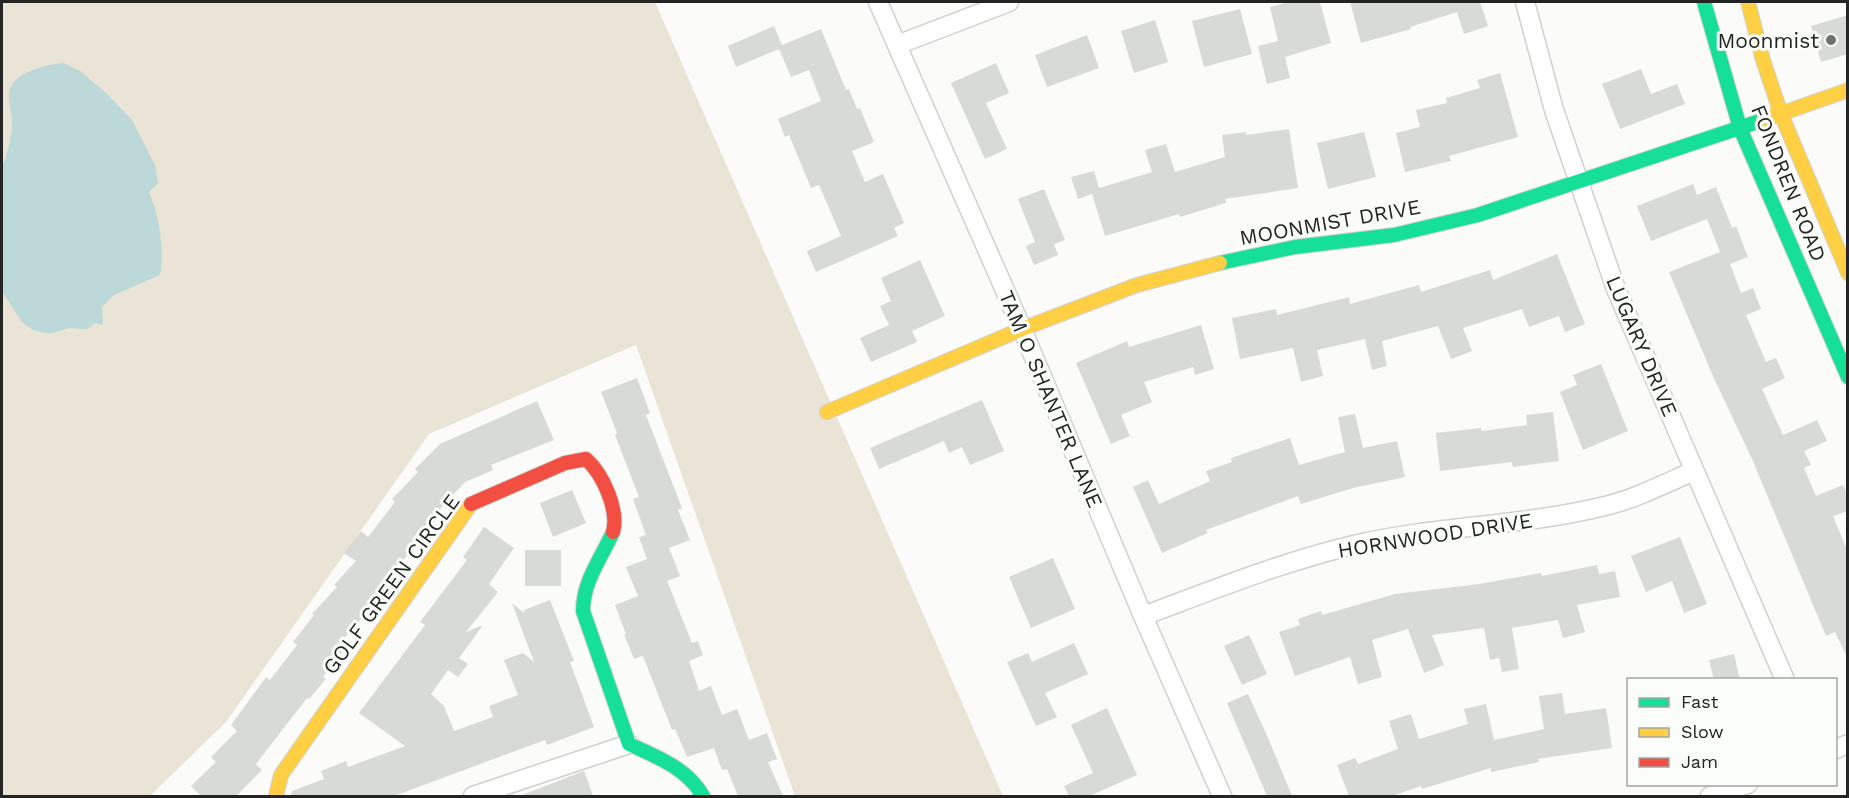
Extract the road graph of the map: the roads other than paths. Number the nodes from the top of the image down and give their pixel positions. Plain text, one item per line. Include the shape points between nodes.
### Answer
1 (878, 2) edge
2 (1009, 2) edge
3 (1525, 2) edge
4 (1704, 2) edge
5 (1748, 2) edge
6 (897, 45) junction
7 (1848, 90) edge
8 (1781, 114) junction
9 (1740, 128) junction
10 (1579, 183) junction
11 (1848, 273) edge
12 (1022, 329) junction
13 (1848, 377) edge
14 (826, 412) dead end
15 (1694, 471) junction
16 (1143, 616) junction
17 (1784, 678) edge
18 (629, 744) junction
19 (1742, 786) edge
20 (276, 796) edge
21 (473, 796) edge
22 (703, 796) edge
23 (1222, 796) edge
24 (1710, 796) edge

1 - 6 street, TAM O SHANTER LANE
2 - 6 street
3 - 10 street, LUGARY DRIVE via 1554,110
4 - 9 street, FONDREN ROAD
5 - 8 street, FONDREN ROAD
6 - 12 street, TAM O SHANTER LANE
7 - 8 street, MOONMIST DRIVE
8 - 9 street, MOONMIST DRIVE
8 - 11 street, FONDREN ROAD
9 - 10 street, MOONMIST DRIVE
9 - 13 street, FONDREN ROAD
10 - 12 street, MOONMIST DRIVE via 1478,215 1394,235 1295,247 1198,268 1137,285
10 - 15 street, LUGARY DRIVE via 1616,289
12 - 14 street, MOONMIST DRIVE
12 - 16 street, TAM O SHANTER LANE
15 - 16 street, HORNWOOD DRIVE via 1603,507 1357,544 1251,576
15 - 17 street, LUGARY DRIVE
16 - 23 street, TAM O SHANTER LANE
18 - 20 street, GOLF GREEN CIRCLE via 583,611 586,584 616,521 596,468 586,459 565,463 471,504 281,775
18 - 21 street
18 - 22 street via 672,764 698,784
19 - 24 street

